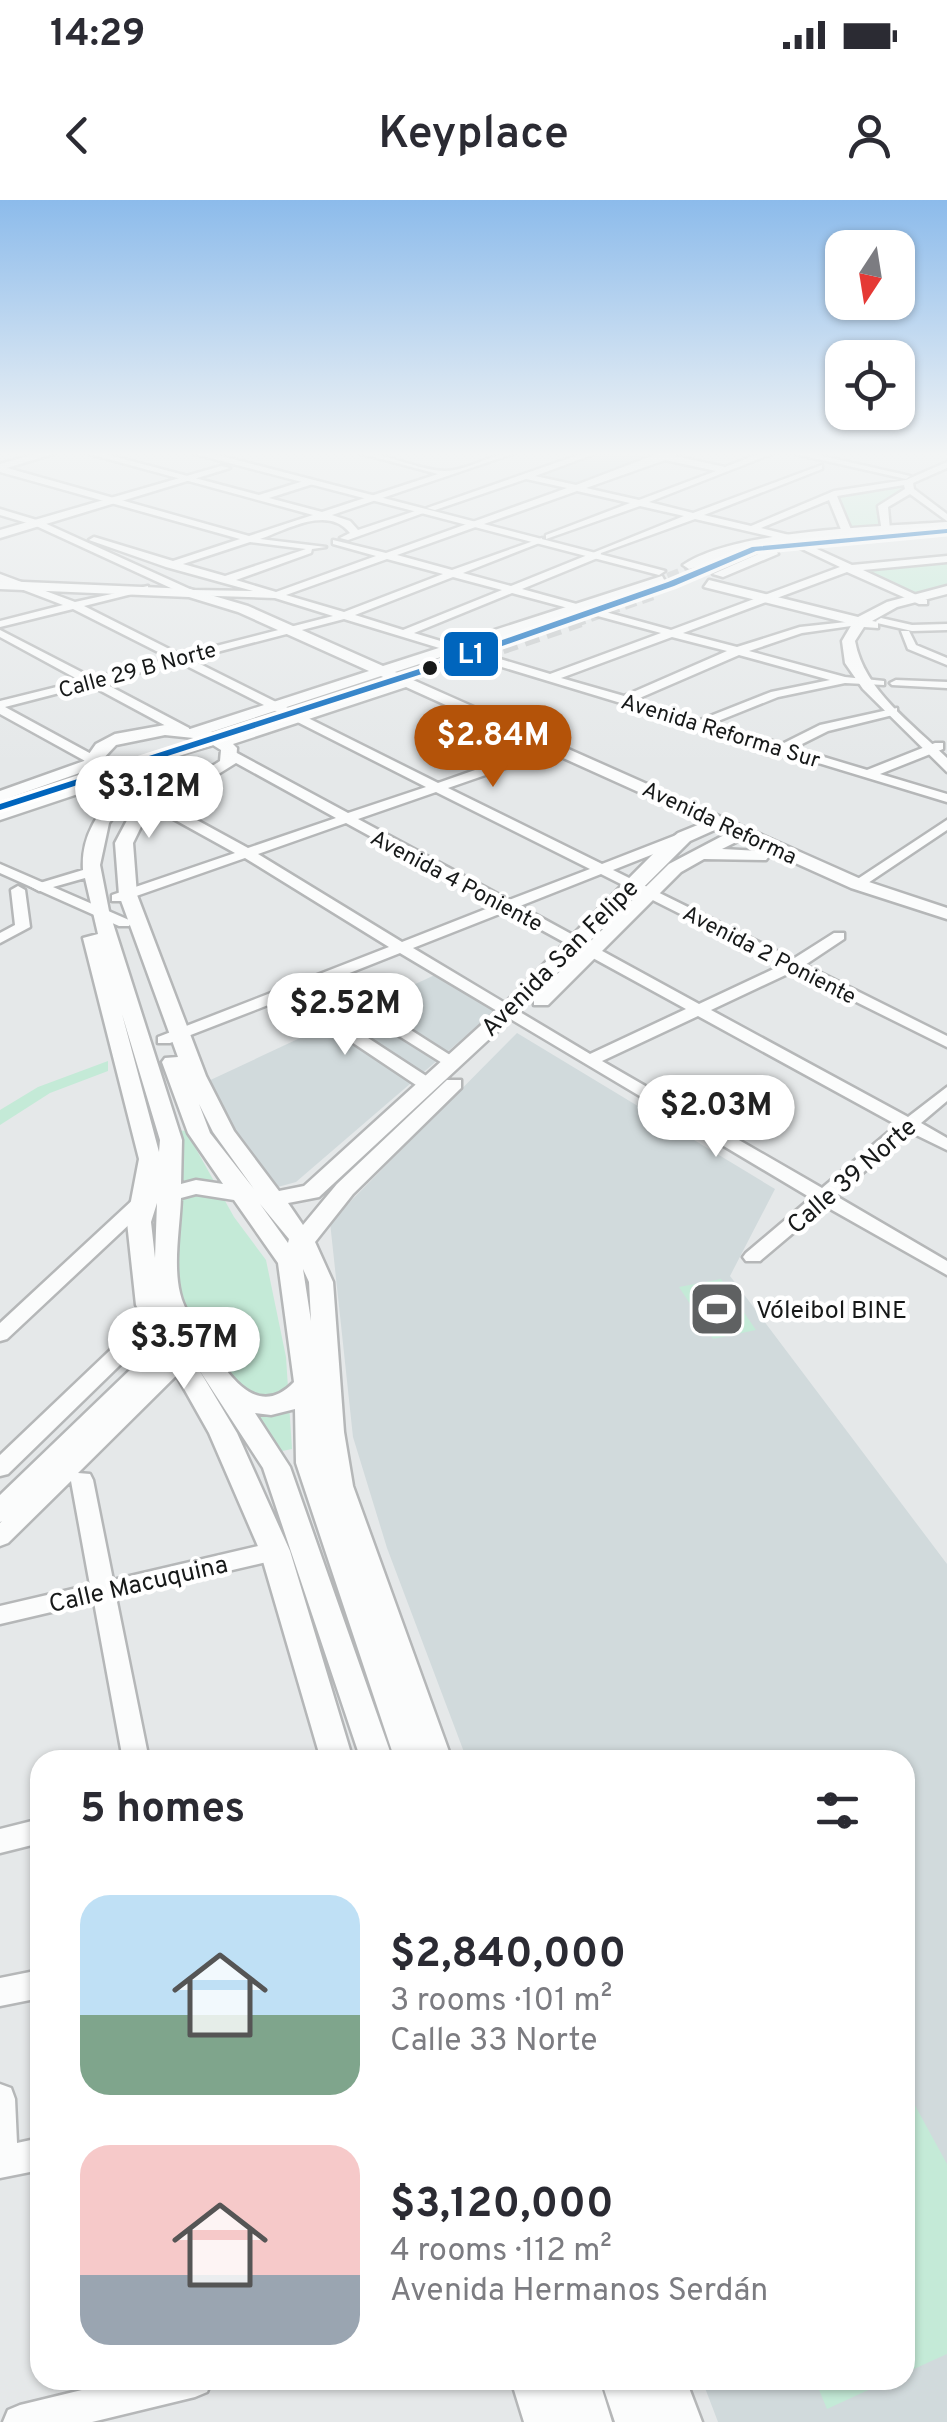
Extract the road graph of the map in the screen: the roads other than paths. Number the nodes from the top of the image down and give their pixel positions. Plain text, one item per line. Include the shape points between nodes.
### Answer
1 (108, 557) edge
2 (149, 557) edge
3 (195, 557) edge
4 (293, 557) edge
5 (393, 557) joint
6 (497, 557) edge
7 (591, 557) edge
8 (612, 557) edge
9 (711, 557) edge
10 (729, 557) edge
11 (750, 557) edge
12 (760, 557) edge
13 (826, 557) edge
14 (947, 559) edge
15 (173, 564) junction
16 (705, 564) tunnel mouth
17 (689, 565) junction
18 (850, 568) junction
19 (663, 572) junction
20 (453, 573) junction
21 (144, 574) junction
22 (716, 576) junction
23 (0, 577) edge
24 (225, 580) junction
25 (684, 585) junction
26 (0, 587) edge
27 (34, 589) junction
28 (511, 589) junction
29 (127, 591) junction
30 (179, 592) junction
31 (947, 593) edge
32 (111, 595) junction
33 (281, 596) junction
34 (770, 596) junction
35 (209, 598) junction
36 (258, 599) junction
37 (918, 600) junction
38 (68, 603) junction
39 (244, 608) junction
40 (582, 608) junction
41 (0, 613) edge
42 (603, 614) junction
43 (344, 616) junction
44 (871, 621) junction
45 (0, 624) edge
46 (947, 627) edge
47 (294, 630) junction
48 (909, 631) junction
49 (0, 632) edge
50 (672, 633) junction
51 (274, 634) junction
52 (404, 634) junction
53 (455, 649) junction
54 (740, 652) junction
55 (176, 657) junction
56 (481, 657) junction
57 (947, 662) edge
58 (379, 674) junction
59 (550, 678) junction
60 (91, 680) junction
61 (845, 680) junction
62 (881, 683) junction
63 (402, 684) junction
64 (947, 686) edge
65 (624, 701) junction
66 (275, 706) junction
67 (0, 707) edge
68 (893, 711) junction
69 (300, 718) junction
70 (700, 724) junction
71 (205, 741) junction
72 (938, 749) edge
73 (782, 750) junction
74 (536, 753) junction
75 (947, 767) edge
76 (171, 770) tunnel mouth
77 (595, 773) junction
78 (868, 774) junction
79 (120, 779) junction
80 (436, 786) junction
81 (0, 798) edge
82 (947, 798) edge
83 (0, 813) edge
84 (344, 818) junction
85 (947, 824) edge
86 (711, 836) junction
87 (248, 854) junction
88 (760, 856) junction
89 (0, 868) edge
90 (599, 868) junction
91 (79, 874) junction
92 (0, 881) edge
93 (856, 884) junction
94 (39, 886) junction
95 (641, 888) junction
96 (18, 890) junction
97 (504, 906) junction
98 (111, 910) junction
99 (947, 914) edge
100 (947, 928) edge
101 (838, 936) dead end
102 (0, 939) edge
103 (403, 946) junction
104 (584, 948) junction
105 (793, 966) junction
106 (287, 992) junction
107 (696, 1010) junction
108 (378, 1016) dead end
109 (514, 1016) junction
110 (947, 1042) edge
111 (179, 1058) junction
112 (592, 1059) junction
113 (454, 1062) junction
114 (428, 1085) junction
115 (947, 1092) edge
116 (910, 1124) junction
117 (947, 1145) edge
118 (375, 1147) junction
119 (240, 1192) junction
120 (156, 1197) junction
121 (826, 1197) junction
122 (274, 1199) junction
123 (296, 1251) junction
124 (754, 1257) dead end
125 (947, 1268) edge
126 (0, 1334) edge
127 (175, 1337) junction
128 (327, 1340) junction
129 (306, 1374) junction
130 (229, 1393) junction
131 (0, 1468) edge
132 (82, 1480) dead end
133 (0, 1490) edge
134 (0, 1512) edge
135 (0, 1537) edge
136 (275, 1551) junction
137 (104, 1590) junction
138 (0, 1615) edge
139 (134, 1750) edge
140 (329, 1750) edge
141 (374, 1750) edge
142 (408, 1750) edge
143 (432, 1750) edge
144 (30, 1834) edge
145 (0, 1842) edge
146 (30, 1986) edge
147 (0, 1992) edge
148 (0, 2099) edge
149 (30, 2156) edge
150 (1, 2162) edge
151 (153, 2390) edge
152 (536, 2390) edge
153 (558, 2390) edge
154 (580, 2390) edge
155 (626, 2390) edge
156 (668, 2390) edge
157 (20, 2422) edge
158 (546, 2422) edge
159 (567, 2422) edge
160 (590, 2422) edge
161 (637, 2422) edge
162 (680, 2422) edge

1 - 21 street, Avenida Reforma
2 - 15 street, Avenida Reforma Sur
3 - 15 street
4 - 24 street
5 - 20 street
5 - 33 street
6 - 20 street, Calle 29 B Norte
7 - 28 street
8 - 19 main road
9 - 17 main road
10 - 16 main road
11 - 22 main road
12 - 22 main road
13 - 18 street
14 - 18 street
15 - 21 street
15 - 24 street, Avenida Reforma Sur
17 - 19 main road
17 - 22 main road
18 - 34 street
18 - 37 street
19 - 25 main road
19 - 40 main road
20 - 28 street
20 - 43 street, Calle 29 B Norte
21 - 30 street, Avenida Reforma
22 - 25 main road
22 - 34 main road
23 - 27 street, Avenida 2 Poniente
24 - 33 street, Avenida Reforma Sur
25 - 42 main road
26 - 27 main road
27 - 29 main road
27 - 32 main road
27 - 38 street, Avenida 2 Poniente
28 - 40 street
28 - 52 street
29 - 30 main road
29 - 32 street
30 - 32 main road
30 - 33 street
30 - 35 main road, Avenida Reforma
30 - 51 main road, Avenida Reforma
31 - 37 main road
32 - 38 street
33 - 36 street
33 - 43 street, Avenida Reforma Sur
34 - 44 main road
34 - 50 street
35 - 36 street
35 - 39 main road, Avenida Reforma
36 - 39 main road
37 - 44 main road
38 - 41 street
38 - 45 street
38 - 55 street, Avenida 2 Poniente
39 - 47 main road, Avenida Reforma
40 - 42 street
40 - 53 main road
42 - 50 street
42 - 56 main road
43 - 47 street, Calle 29 B Norte
43 - 52 street, Avenida Reforma Sur
44 - 48 street
44 - 54 street via 842,622
44 - 62 main road via 848,636 845,651 850,666
46 - 48 street
47 - 51 street, Calle 29 B Norte
47 - 58 main road, Avenida Reforma
48 - 57 street via 912,646
49 - 60 street, Avenida 4 Poniente
50 - 54 street
50 - 59 street
51 - 55 street, Calle 29 B Norte
51 - 58 main road, Avenida Reforma
52 - 53 street, Avenida Reforma Sur
53 - 56 street, Avenida Reforma Sur
53 - 58 main road
54 - 61 street
54 - 65 street
55 - 60 street, Calle 29 B Norte
55 - 66 street, Avenida 2 Poniente
56 - 59 street, Avenida Reforma Sur
56 - 63 main road
58 - 63 main road, Avenida Reforma
58 - 66 main road
59 - 65 street, Avenida Reforma Sur
60 - 67 street, Calle 29 B Norte
60 - 71 street, Avenida 4 Poniente
61 - 62 street
61 - 70 street via 775,694
62 - 64 street
62 - 68 main road
62 - 72 main road
63 - 69 main road
63 - 74 main road, Avenida Reforma
63 - 77 main road, Avenida Reforma
65 - 70 street, Avenida Reforma Sur
66 - 69 street, Avenida 2 Poniente
66 - 71 main road
67 - 79 street
68 - 72 main road
68 - 73 street via 824,728
69 - 71 main road
69 - 80 street, Avenida 2 Poniente
70 - 73 street, Avenida Reforma Sur
71 - 76 main road
71 - 79 main road
71 - 79 main road via 127,742 108,754
71 - 79 main road via 228,762 208,776
71 - 84 street, Avenida 4 Poniente
72 - 75 main road
72 - 78 street
73 - 78 street, Avenida Reforma Sur
74 - 77 main road, Avenida Reforma
74 - 80 street
77 - 86 main road, Avenida Reforma
78 - 82 street, Avenida Reforma Sur
79 - 81 main road
79 - 83 main road
79 - 87 street
79 - 91 main road via 81,833
79 - 98 main road via 124,843
79 - 98 main road via 94,839 92,865
80 - 84 street
80 - 90 street, Avenida 2 Poniente
81 - 83 main road via 77,780
84 - 87 street
84 - 97 street, Avenida 4 Poniente
85 - 93 street
86 - 88 main road
86 - 88 main road, Avenida Reforma
86 - 90 street
86 - 93 main road, Avenida Reforma
86 - 95 main road, Avenida San Felipe
87 - 98 street
87 - 103 street
88 - 100 main road, Avenida Reforma
89 - 94 street
90 - 95 street, Avenida 2 Poniente
90 - 97 street
91 - 94 main road
91 - 98 main road
92 - 96 street
93 - 99 main road, Avenida Reforma
94 - 98 street
95 - 104 main road, Avenida San Felipe
95 - 105 street, Avenida 2 Poniente
96 - 98 street
96 - 102 street via 22,927
97 - 103 street
97 - 104 street, Avenida 4 Poniente
98 - 111 main road
98 - 120 main road
101 - 105 street
103 - 106 street
103 - 109 street
104 - 107 street, Avenida 4 Poniente
104 - 109 main road, Avenida San Felipe
105 - 107 street
105 - 110 street, Avenida 2 Poniente
106 - 111 street
106 - 114 street
107 - 112 street
107 - 116 street, Avenida 4 Poniente
108 - 113 street
109 - 112 street
109 - 113 main road, Avenida San Felipe
109 - 118 main road, Avenida San Felipe
111 - 119 main road via 199,1133
111 - 122 main road
112 - 121 street
113 - 114 main road, Avenida San Felipe
114 - 118 main road, Avenida San Felipe
115 - 116 street, Calle 39 Norte
116 - 117 street, Avenida 4 Poniente
116 - 121 street, Calle 39 Norte
118 - 122 main road, Avenida San Felipe via 311,1192
118 - 123 main road, Avenida San Felipe
119 - 120 main road, Avenida San Felipe via 196,1187
119 - 122 main road, Avenida San Felipe
119 - 123 main road
120 - 126 street
120 - 127 main road
121 - 124 street, Calle 39 Norte
121 - 125 street
122 - 123 main road
123 - 128 main road via 321,1282
123 - 129 main road
127 - 130 main road
127 - 131 street
127 - 133 main road
127 - 134 main road
127 - 135 street
127 - 136 main road
128 - 129 main road
128 - 143 main road via 330,1432 340,1486
129 - 130 main road via 292,1400 272,1407 246,1404
129 - 142 main road via 310,1463
130 - 141 main road via 276,1468
132 - 137 street
136 - 137 street, Calle Macuquina
136 - 140 main road
137 - 138 street, Calle Macuquina
137 - 139 street
144 - 145 street
146 - 147 street
148 - 150 street
149 - 150 street
151 - 157 street
152 - 158 main road
153 - 159 main road
154 - 160 main road
155 - 161 main road
156 - 162 main road

